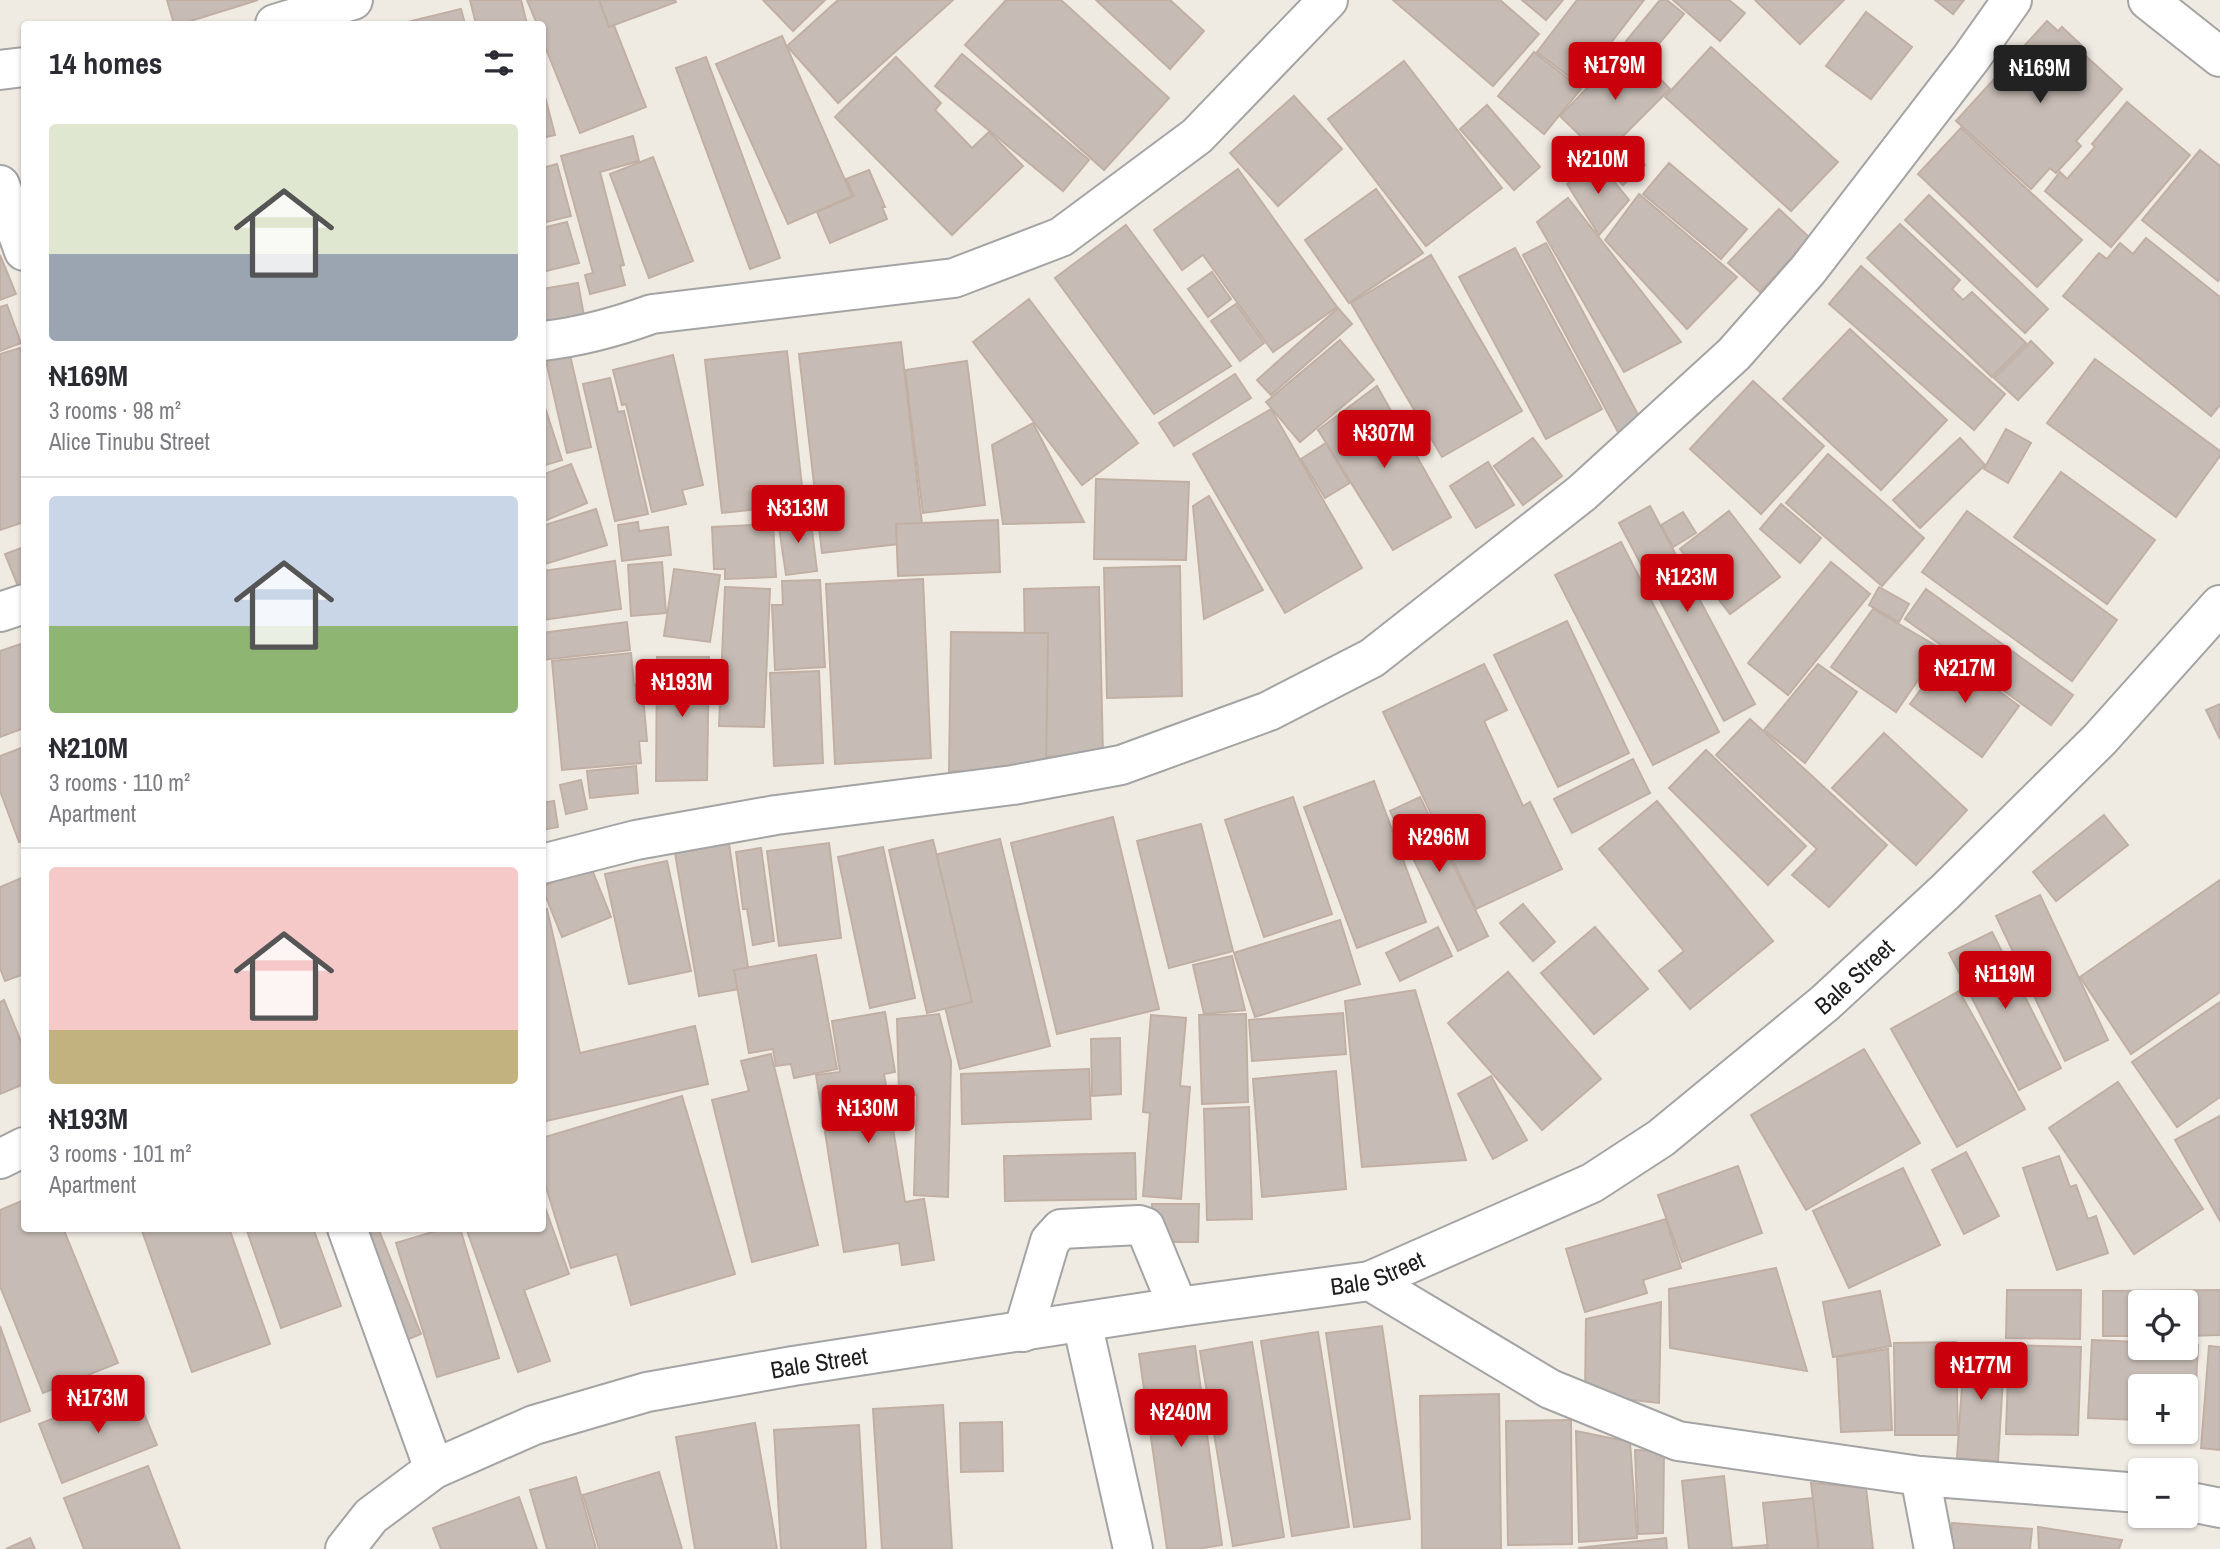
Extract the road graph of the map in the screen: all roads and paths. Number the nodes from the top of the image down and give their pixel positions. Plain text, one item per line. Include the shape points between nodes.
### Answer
1 (353, 0) edge
2 (1328, 0) edge
3 (2012, 0) edge
4 (2148, 0) edge
5 (285, 21) edge
6 (2220, 57) edge
7 (21, 67) edge
8 (0, 70) edge
9 (0, 185) edge
10 (21, 243) edge
11 (546, 341) edge
12 (21, 605) edge
13 (2220, 605) edge
14 (0, 612) edge
15 (546, 863) edge
16 (21, 1148) edge
17 (0, 1159) edge
18 (348, 1232) edge
19 (1370, 1282) junction
20 (1178, 1307) junction
21 (1082, 1322) junction
22 (1023, 1332) junction
23 (435, 1469) junction
24 (1920, 1476) junction
25 (2128, 1492) edge
26 (2198, 1503) edge
27 (2220, 1508) edge
28 (345, 1549) edge
29 (1133, 1549) edge
30 (1934, 1549) edge

1 - 5 street
2 - 11 street via 1198,136 1061,237 954,278 652,314 610,329
3 - 15 street via 1808,270 1734,354 1582,493 1372,658 1269,711 1121,765 1013,785 776,815
4 - 6 street
7 - 8 street
9 - 10 street
12 - 14 street
13 - 19 street, Bale Street via 2100,739 1945,892 1825,1003 1661,1138 1592,1183
16 - 17 street
18 - 23 street
19 - 20 street, Bale Street
19 - 24 street via 1550,1389 1678,1440
20 - 21 street, Bale Street
20 - 22 street via 1145,1227 1061,1229 1050,1241
21 - 22 street, Bale Street
21 - 29 street
22 - 23 street, Bale Street via 647,1392 534,1425
23 - 28 street, Bale Street via 370,1516
24 - 25 street
24 - 30 street
26 - 27 street

